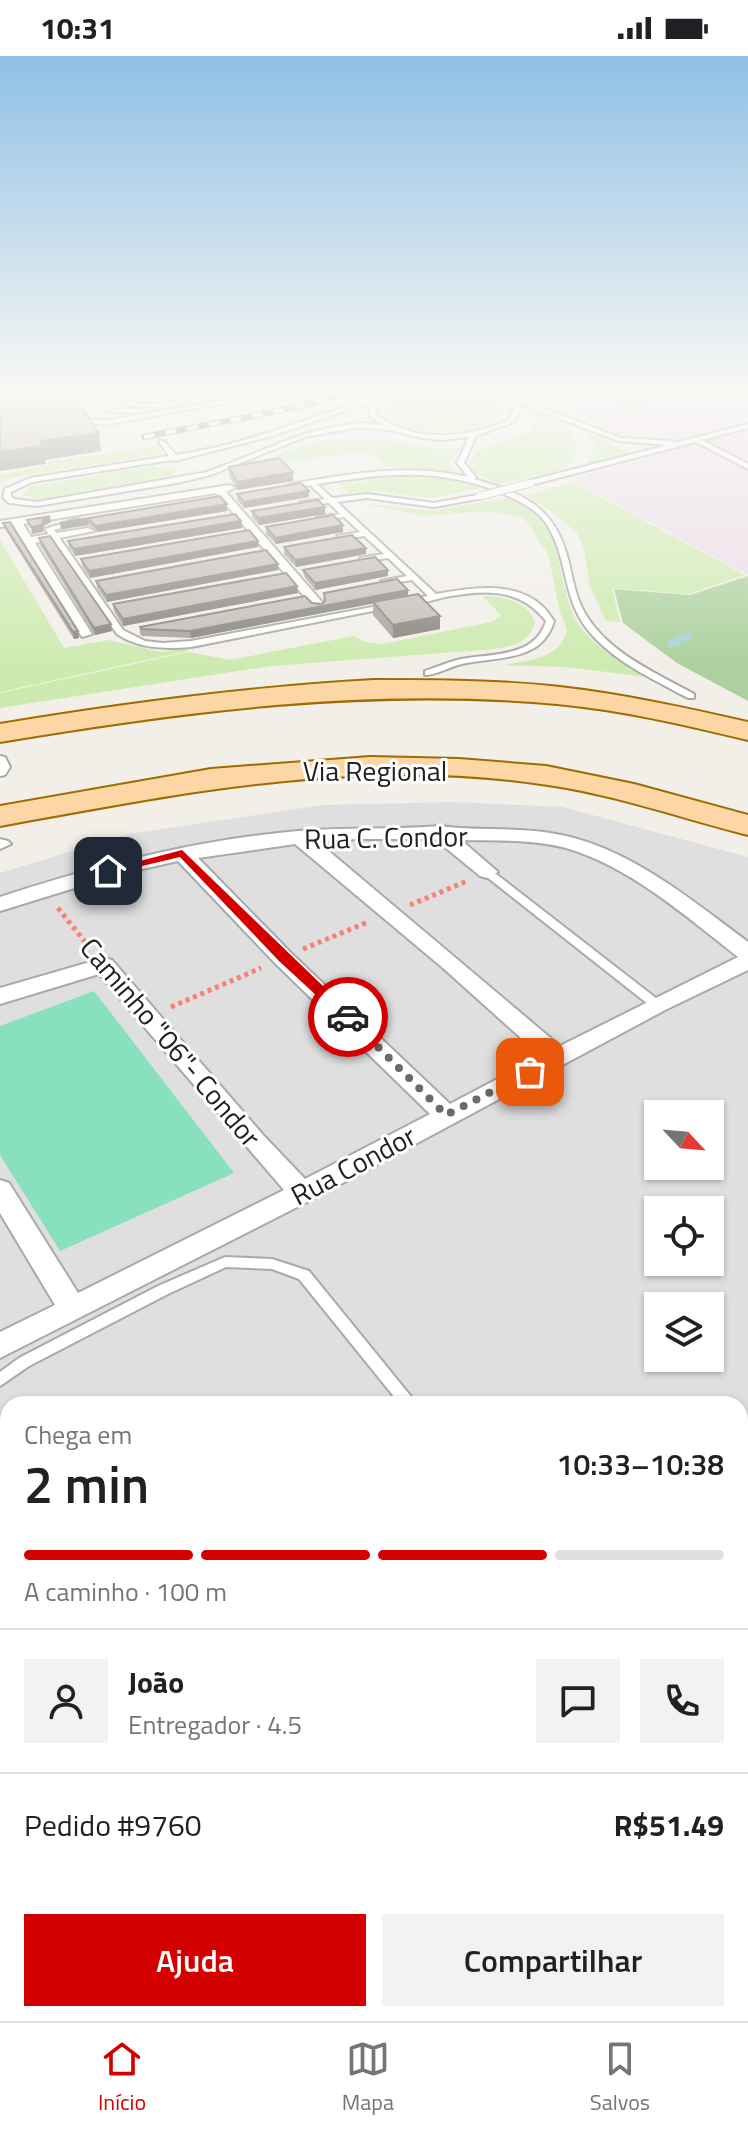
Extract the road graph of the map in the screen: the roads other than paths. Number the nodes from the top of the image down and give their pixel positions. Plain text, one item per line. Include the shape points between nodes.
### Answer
1 (312, 483) edge
2 (20, 484) edge
3 (161, 484) edge
4 (308, 484) edge
5 (484, 484) edge
6 (528, 484) edge
7 (283, 488) edge
8 (228, 492) junction
9 (328, 500) junction
10 (299, 505) edge
11 (254, 512) edge
12 (239, 514) junction
13 (345, 515) junction
14 (224, 517) edge
15 (314, 520) edge
16 (16, 522) junction
17 (0, 524) edge
18 (269, 528) edge
19 (254, 531) junction
20 (239, 533) edge
21 (364, 534) junction
22 (89, 535) edge
23 (333, 539) edge
24 (28, 541) junction
25 (56, 541) junction
26 (286, 548) edge
27 (271, 551) junction
28 (256, 553) edge
29 (387, 556) junction
30 (87, 559) edge
31 (72, 562) junction
32 (346, 563) edge
33 (305, 571) edge
34 (291, 573) junction
35 (275, 576) edge
36 (412, 578) junction
37 (103, 581) edge
38 (87, 584) junction
39 (368, 585) edge
40 (325, 593) edge
41 (434, 597) junction
42 (296, 598) edge
43 (314, 600) junction
44 (118, 605) edge
45 (103, 608) junction
46 (134, 629) dead end
47 (120, 632) junction
48 (86, 634) dead end
49 (428, 673) junction
50 (691, 696) junction
51 (748, 711) edge
52 (0, 719) edge
53 (748, 731) edge
54 (0, 733) edge
55 (0, 760) edge
56 (0, 772) edge
57 (748, 825) edge
58 (439, 832) junction
59 (1, 835) edge
60 (301, 838) junction
61 (182, 853) junction
62 (487, 872) joint
63 (0, 904) edge
64 (748, 953) edge
65 (748, 961) edge
66 (0, 996) edge
67 (657, 1005) junction
68 (558, 1058) junction
69 (446, 1115) junction
70 (0, 1190) edge
71 (302, 1193) junction
72 (72, 1309) junction
73 (0, 1346) edge
74 (0, 1380) edge
75 (402, 1396) edge

1 - 9 lane
2 - 3 lane via 7,497 37,504
4 - 7 lane
5 - 50 lane via 525,502 549,521 579,612 601,639
6 - 9 lane, bridge via 424,505 375,497
8 - 12 street
8 - 16 street
8 - 25 lane via 59,524 49,529
9 - 10 lane
9 - 13 lane
11 - 12 lane
12 - 14 lane
12 - 19 street
13 - 15 lane
13 - 21 lane
16 - 17 street
16 - 24 street
18 - 19 lane
19 - 20 lane
19 - 27 street
21 - 23 lane
21 - 29 lane
22 - 25 street
24 - 25 street
24 - 48 street
25 - 31 lane
26 - 27 lane
27 - 28 lane
27 - 34 street
29 - 32 lane
29 - 36 lane
30 - 31 lane
31 - 38 lane
33 - 34 lane
34 - 35 lane
34 - 43 street
36 - 39 lane
36 - 41 lane
37 - 38 lane
38 - 45 lane
40 - 43 lane
41 - 47 lane via 191,644 150,644
41 - 49 lane via 474,590 511,594 537,605 550,621 544,638 520,651
42 - 43 lane
44 - 45 lane
45 - 47 lane
46 - 47 lane
49 - 50 main road via 562,680
49 - 52 main road via 219,683
50 - 51 main road
53 - 54 main road via 618,702 419,687 268,693
55 - 56 street
57 - 59 main road, Via Regional via 532,775 414,768 280,771 205,780
58 - 60 street, Rua C. Condor
58 - 62 street
58 - 64 street, Rua C. Condor via 575,844 621,866
60 - 61 street, Rua C. Condor
60 - 68 street
61 - 63 street, Rua C. Condor
61 - 69 street
62 - 67 lane
65 - 67 street, Rua Condor
66 - 71 street, Caminho "06"- Condor via 104,965
67 - 68 street, Rua Condor
68 - 69 street, Rua Condor
69 - 71 street, Rua Condor
70 - 72 street
71 - 72 street, Rua Condor
72 - 73 street, Rua Condor
74 - 75 lane via 24,1362 225,1262 272,1264 304,1275

